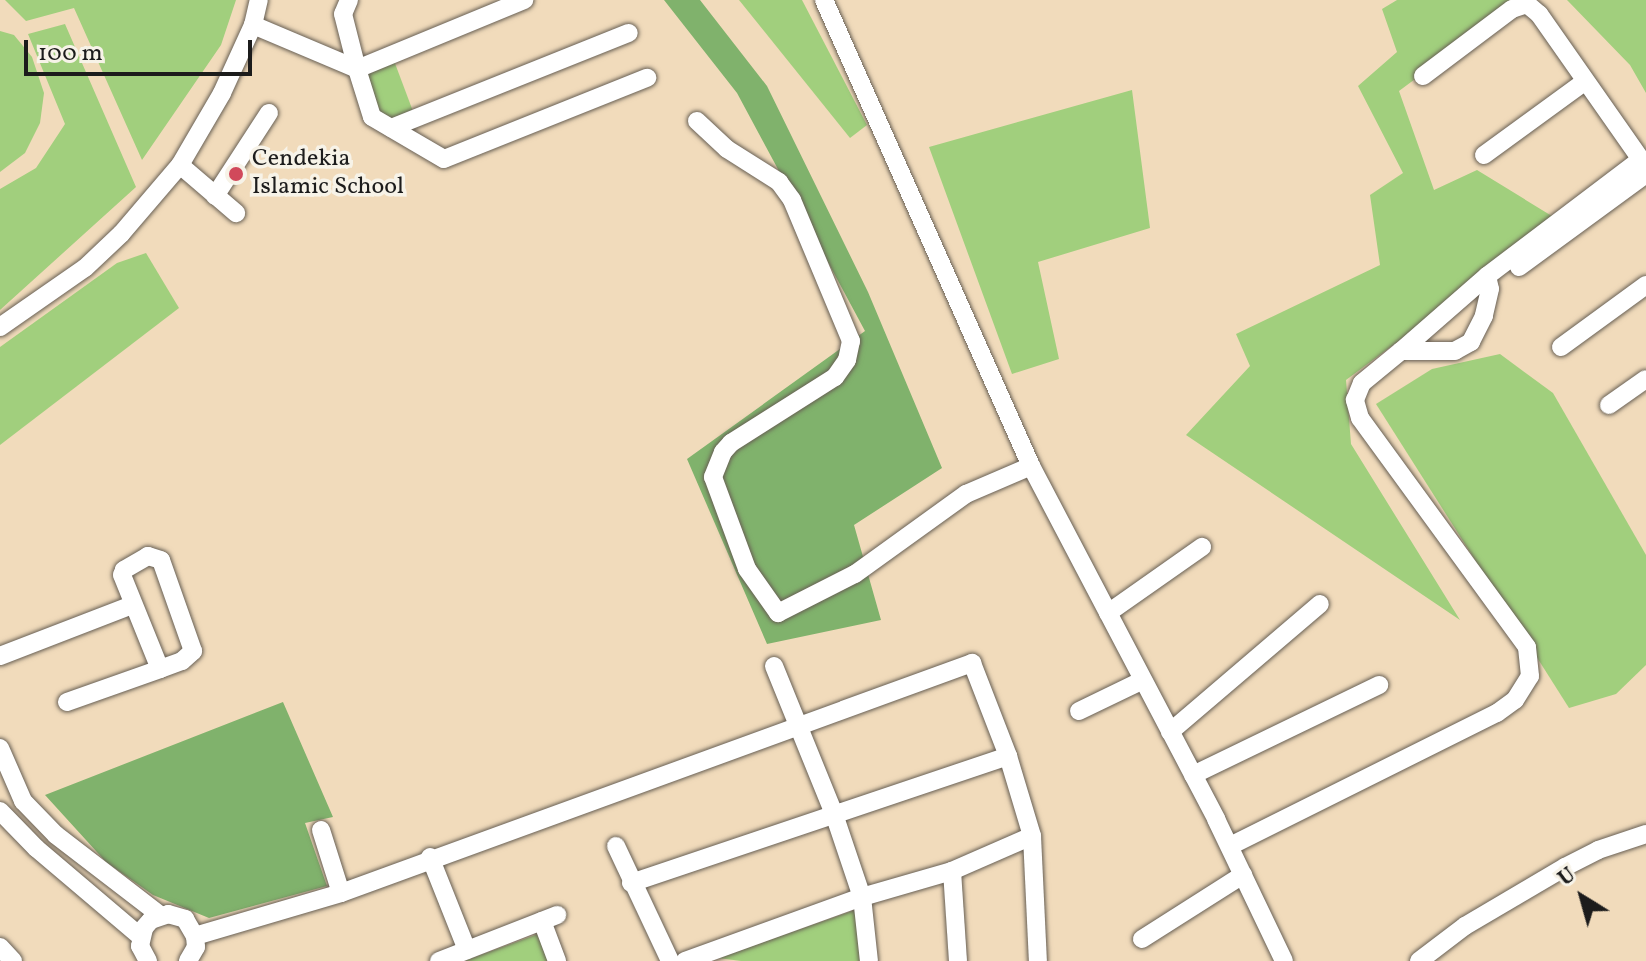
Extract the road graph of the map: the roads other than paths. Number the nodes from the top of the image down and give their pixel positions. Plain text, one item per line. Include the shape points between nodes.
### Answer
1 (259, 0) edge
2 (349, 0) edge
3 (524, 0) edge
4 (824, 0) edge
5 (253, 25) junction
6 (629, 33) dead end
7 (357, 69) junction
8 (1423, 76) dead end
9 (647, 78) dead end
10 (1584, 82) junction
11 (269, 113) dead end
12 (697, 121) dead end
13 (391, 128) junction
14 (1484, 155) dead end
15 (180, 165) junction
16 (1644, 167) edge
17 (215, 196) junction
18 (236, 213) dead end
19 (1489, 282) junction
20 (1646, 285) edge
21 (0, 327) edge
22 (1561, 347) dead end
23 (1401, 351) junction
24 (1646, 379) edge
25 (1609, 405) dead end
26 (1031, 466) junction
27 (1202, 547) dead end
28 (1320, 604) dead end
29 (132, 605) junction
30 (1108, 613) junction
31 (0, 656) edge
32 (774, 666) dead end
33 (160, 669) junction
34 (1143, 680) junction
35 (1379, 685) dead end
36 (67, 702) dead end
37 (1079, 711) dead end
38 (796, 725) junction
39 (1170, 732) junction
40 (0, 748) edge
41 (1008, 756) junction
42 (1193, 775) junction
43 (23, 801) junction
44 (0, 810) edge
45 (834, 814) junction
46 (321, 830) dead end
47 (1646, 834) edge
48 (1032, 836) junction
49 (616, 846) dead end
50 (1230, 846) junction
51 (430, 857) junction
52 (952, 871) junction
53 (1243, 875) junction
54 (631, 883) junction
55 (341, 893) junction
56 (862, 897) junction
57 (160, 915) junction
58 (195, 936) junction
59 (141, 937) junction
60 (1142, 939) dead end
61 (0, 947) edge
62 (467, 950) junction
63 (13, 961) edge
64 (148, 961) edge
65 (188, 961) edge
66 (439, 961) edge
67 (557, 961) edge
68 (685, 961) edge
69 (869, 961) edge
70 (958, 961) edge
71 (1038, 961) edge
72 (1284, 961) edge
73 (1419, 961) edge

1 - 5 street
2 - 7 street via 343,14
3 - 7 street
4 - 26 street
5 - 7 street
5 - 15 street
6 - 13 street
7 - 13 street via 372,117
8 - 10 street via 1512,9 1527,4
9 - 13 street via 444,159
10 - 14 street
10 - 16 street
11 - 17 street
12 - 26 street via 727,149 779,182 792,200 851,341 847,360 835,377 731,443 713,477 747,569 778,613 855,574 966,494
15 - 17 street
15 - 21 street via 85,268
16 - 19 street
17 - 18 street
19 - 23 street
19 - 23 street via 1479,331 1467,346 1455,351
20 - 22 street
23 - 50 street via 1362,383 1355,400 1360,418 1527,647 1530,676 1515,700 1497,713
24 - 25 street
26 - 30 street
27 - 30 street
28 - 39 street
29 - 31 street
29 - 33 street
29 - 33 street via 124,570 157,556 193,651
30 - 34 street
32 - 38 street
33 - 36 street
34 - 37 street
34 - 39 street
35 - 42 street
38 - 41 street via 972,663
38 - 45 street
38 - 51 street
39 - 42 street
40 - 43 street
41 - 45 street
41 - 48 street
42 - 50 street
43 - 44 street
43 - 57 street via 56,835
44 - 59 street via 36,848
45 - 54 street
45 - 56 street
46 - 55 street
47 - 73 street via 1565,867 1465,926
48 - 52 street
48 - 71 street
49 - 54 street
50 - 53 street
51 - 55 street
51 - 62 street
52 - 56 street
52 - 70 street
53 - 60 street
53 - 72 street
54 - 68 street
55 - 58 street
56 - 68 street
56 - 69 street
57 - 58 street via 185,919
57 - 59 street
58 - 65 street
59 - 64 street
61 - 63 street
62 - 66 street
62 - 67 street via 550,918

